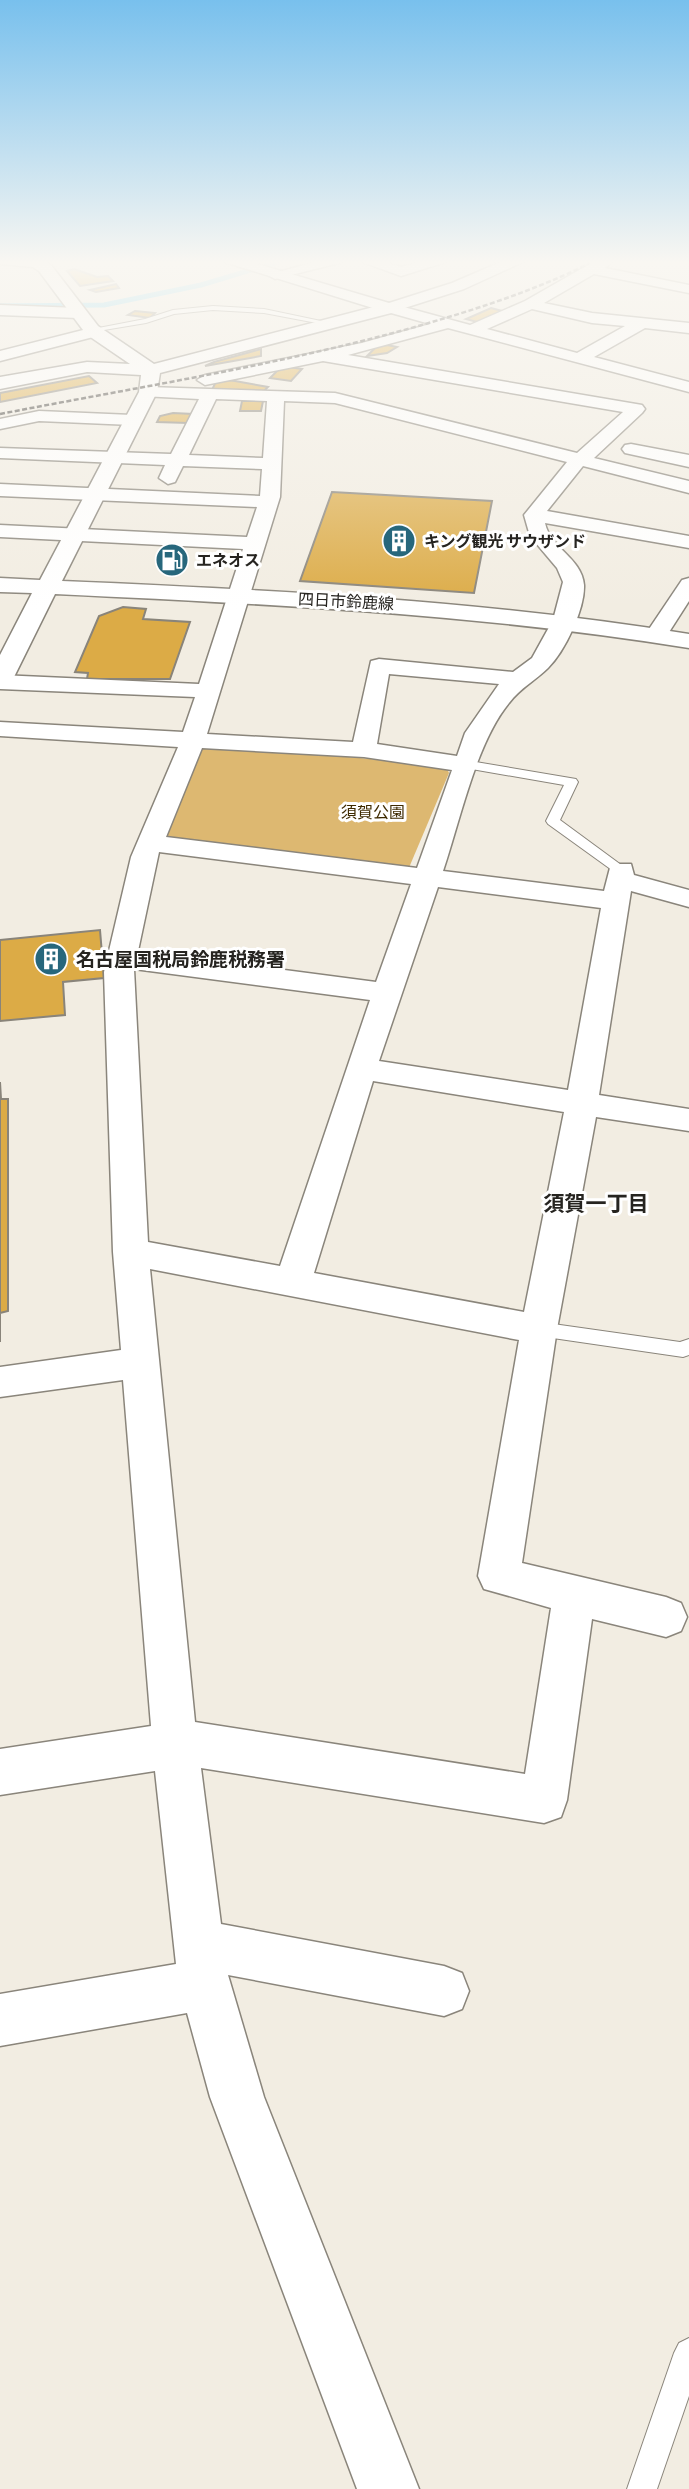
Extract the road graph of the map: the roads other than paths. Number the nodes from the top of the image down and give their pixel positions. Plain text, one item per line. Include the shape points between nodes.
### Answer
1 (32, 377) edge
2 (127, 377) edge
3 (145, 377) edge
4 (169, 377) edge
5 (197, 377) edge
6 (264, 377) edge
7 (449, 377) edge
8 (650, 377) edge
9 (0, 383) edge
10 (150, 383) junction
11 (689, 387) edge
12 (210, 394) junction
13 (285, 396) junction
14 (132, 420) junction
15 (0, 424) edge
16 (601, 443) junction
17 (0, 453) edge
18 (113, 458) junction
19 (581, 459) junction
20 (176, 460) junction
21 (689, 461) edge
22 (274, 464) junction
23 (689, 487) edge
24 (0, 490) edge
25 (94, 494) junction
26 (160, 497) junction
27 (268, 502) junction
28 (534, 515) junction
29 (0, 531) edge
30 (72, 535) junction
31 (142, 538) junction
32 (689, 542) edge
33 (255, 543) junction
34 (689, 584) edge
35 (0, 585) edge
36 (46, 587) junction
37 (238, 596) junction
38 (562, 621) junction
39 (656, 635) junction
40 (689, 641) edge
41 (518, 679) junction
42 (0, 681) edge
43 (208, 691) junction
44 (0, 729) edge
45 (192, 739) junction
46 (364, 750) junction
47 (464, 764) junction
48 (151, 843) junction
49 (426, 877) junction
50 (618, 883) junction
51 (689, 899) edge
52 (122, 958) junction
53 (387, 993) junction
54 (361, 1069) junction
55 (582, 1103) junction
56 (689, 1120) edge
57 (131, 1252) junction
58 (293, 1282) junction
59 (538, 1329) junction
60 (689, 1346) edge
61 (141, 1362) junction
62 (0, 1382) edge
63 (574, 1595) junction
64 (677, 1618) edge
65 (175, 1743) junction
66 (0, 1772) edge
67 (201, 1965) junction
68 (444, 1991) dead end
69 (0, 2020) edge
70 (689, 2353) edge
71 (388, 2489) edge
72 (642, 2489) edge

1 - 9 street
2 - 10 street
3 - 10 street
4 - 10 street
5 - 10 street
6 - 13 street via 286,389
7 - 16 street via 636,409
8 - 11 street
10 - 12 street
10 - 14 street
12 - 13 street
12 - 20 street
13 - 19 street via 335,398
13 - 22 street
14 - 15 street via 39,416
14 - 18 street
16 - 19 street
16 - 21 street
17 - 18 street
18 - 20 street
18 - 25 street
19 - 23 street
19 - 28 street
20 - 22 street
20 - 26 street
22 - 27 street
24 - 25 street
25 - 26 street
25 - 30 street
26 - 27 street
26 - 31 street
27 - 33 street
28 - 32 street
28 - 38 street via 535,534 566,567 574,585
29 - 30 street
30 - 31 street
30 - 36 street
31 - 33 street
33 - 37 street
34 - 39 street
35 - 36 street, 四日市鈴鹿線
36 - 37 street, 四日市鈴鹿線
36 - 42 street
37 - 38 street, 四日市鈴鹿線 via 369,602
37 - 43 street
38 - 39 street, 四日市鈴鹿線
38 - 41 street via 544,659
39 - 40 street, 四日市鈴鹿線
41 - 46 street via 379,666
41 - 47 street via 490,710
42 - 43 street
43 - 45 street
44 - 45 street
45 - 46 street
45 - 48 street
46 - 47 street
47 - 49 street
47 - 50 lane via 572,782 552,821
48 - 49 street
48 - 52 street
49 - 50 street
49 - 53 street
50 - 51 street
50 - 55 street
52 - 53 street
52 - 57 street via 118,972
53 - 54 street
54 - 55 street
54 - 58 street
55 - 56 street
55 - 59 street
57 - 58 street
57 - 61 street
58 - 59 street
59 - 60 lane via 683,1350
59 - 63 street via 499,1576
61 - 62 street
61 - 65 street
63 - 64 street
63 - 65 street via 544,1800
65 - 66 street
65 - 67 street
67 - 68 street
67 - 69 street
67 - 71 street via 237,2097
70 - 72 lane

